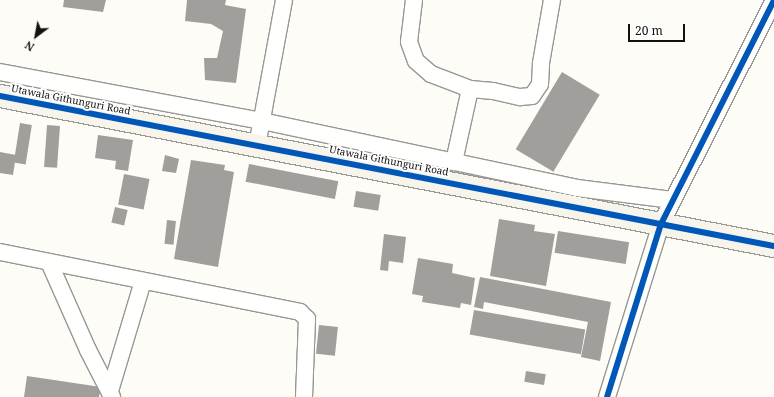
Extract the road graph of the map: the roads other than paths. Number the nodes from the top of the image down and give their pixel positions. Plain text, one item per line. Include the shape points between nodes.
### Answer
1 (284, 0) edge
2 (414, 0) edge
3 (552, 0) edge
4 (767, 4) edge
5 (0, 72) edge
6 (470, 89) junction
7 (0, 96) edge
8 (262, 121) junction
9 (257, 146) junction
10 (454, 162) junction
11 (672, 200) junction
12 (660, 224) junction
13 (774, 246) edge
14 (0, 252) edge
15 (49, 262) junction
16 (143, 281) junction
17 (111, 394) edge
18 (304, 397) edge
19 (607, 397) edge

1 - 8 street
2 - 6 street via 409,42 416,61 430,74
3 - 6 street via 540,84 532,96 520,97
4 - 11 street
5 - 8 street
6 - 10 street
7 - 9 street, Utawala Githunguri Road
8 - 9 street
8 - 10 street
9 - 12 street, Utawala Githunguri Road
10 - 11 street via 577,188
11 - 12 street
12 - 13 street, Utawala Githunguri Road
12 - 19 street
14 - 15 street
15 - 16 street
15 - 17 street via 88,350
16 - 17 street
16 - 18 street via 300,312 307,319

